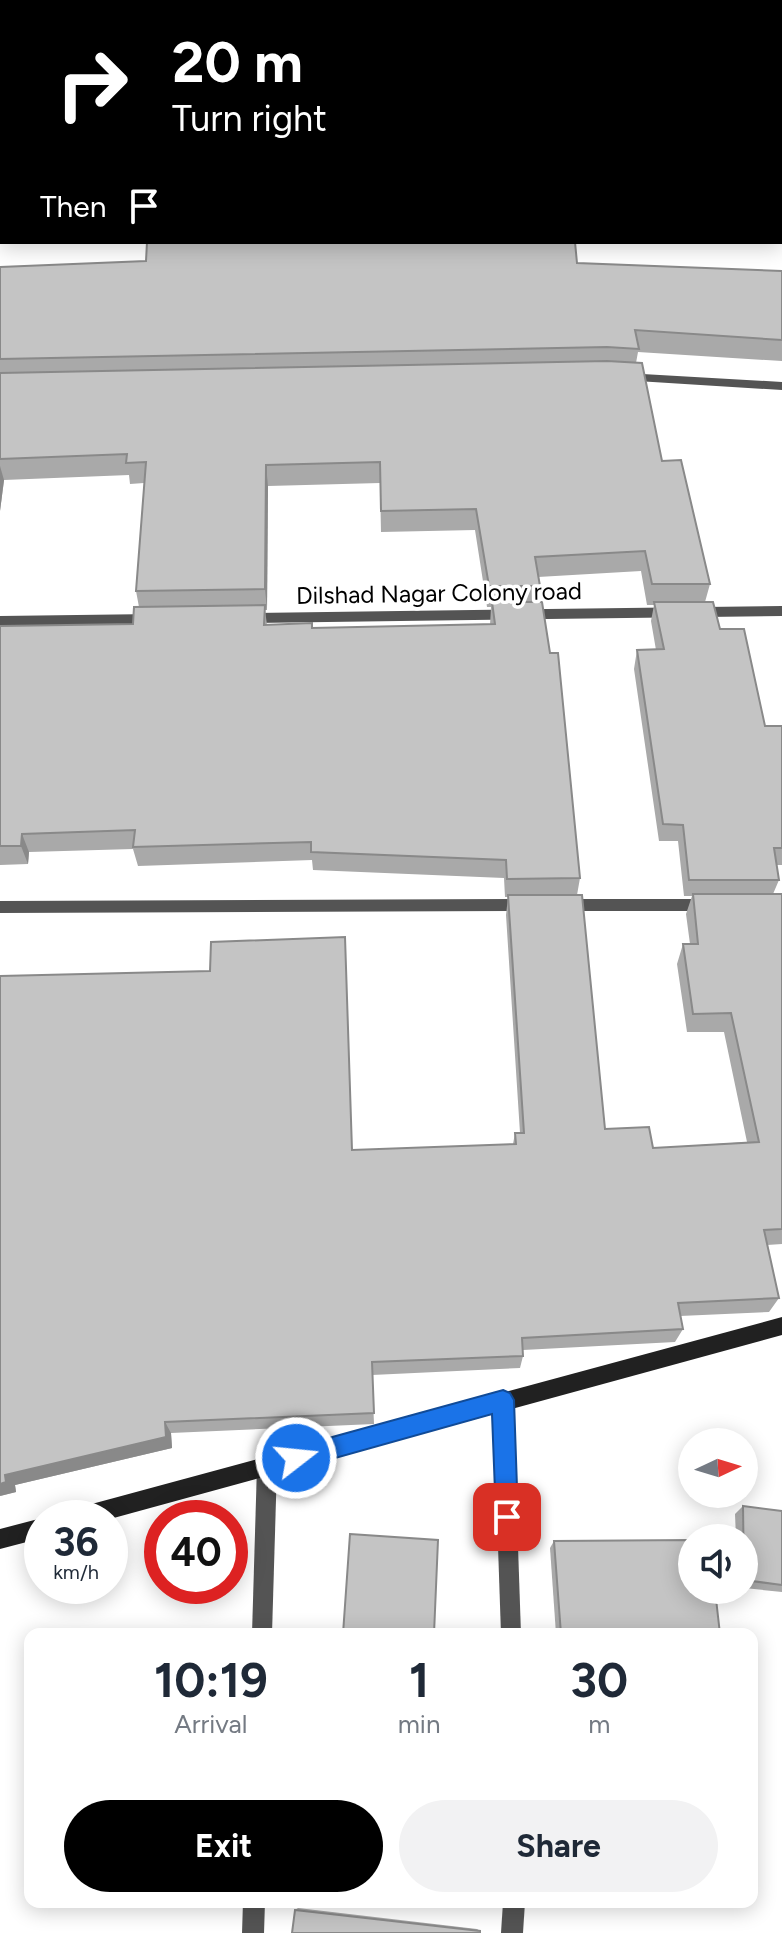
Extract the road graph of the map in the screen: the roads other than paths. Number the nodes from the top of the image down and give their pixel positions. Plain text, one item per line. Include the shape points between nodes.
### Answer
1 (619, 376) edge
2 (782, 386) edge
3 (782, 611) edge
4 (223, 618) edge
5 (176, 619) edge
6 (0, 621) edge
7 (734, 905) edge
8 (0, 907) edge
9 (782, 1326) edge
10 (503, 1400) junction
11 (267, 1466) junction
12 (128, 1504) edge
13 (24, 1533) edge
14 (0, 1539) edge
15 (262, 1628) edge
16 (511, 1628) edge
17 (254, 1908) edge
18 (514, 1908) edge
19 (253, 1933) edge
20 (512, 1933) edge

1 - 2 street
3 - 4 street, Dilshad Nagar Colony road
5 - 6 street
7 - 8 street
9 - 10 street
10 - 11 street
10 - 16 street
11 - 12 street
11 - 15 street
13 - 14 street
17 - 19 street
18 - 20 street

